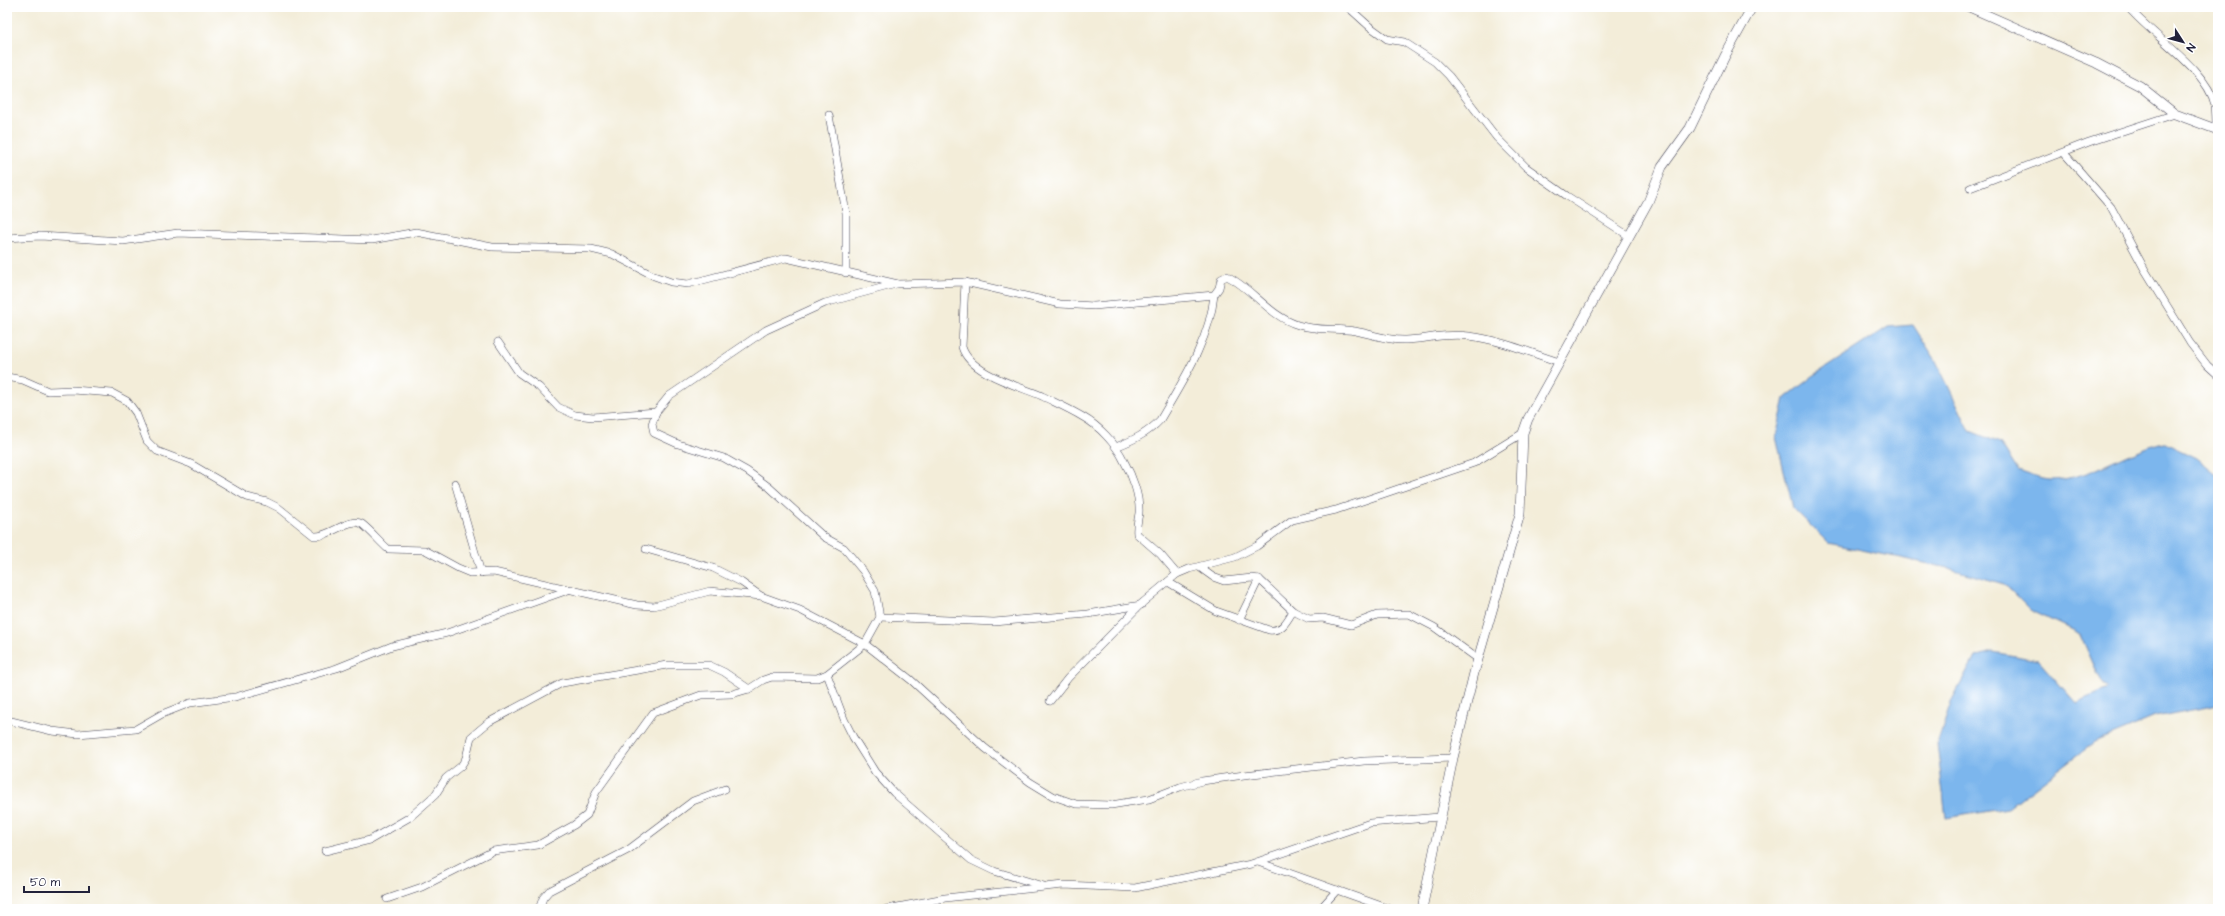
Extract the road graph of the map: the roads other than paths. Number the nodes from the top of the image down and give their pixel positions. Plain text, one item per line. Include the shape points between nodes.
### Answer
1 (1348, 7) edge
2 (1752, 7) edge
3 (1969, 7) edge
4 (2128, 7) edge
5 (2175, 114) junction
6 (829, 115) dead end
7 (2217, 130) edge
8 (2064, 153) junction
9 (1970, 188) dead end
10 (1629, 236) junction
11 (7, 238) edge
12 (846, 273) junction
13 (966, 282) junction
14 (898, 284) junction
15 (1214, 295) junction
16 (498, 342) dead end
17 (1559, 362) junction
18 (2218, 375) edge
19 (7, 377) edge
20 (656, 412) junction
21 (1524, 434) junction
22 (1116, 447) junction
23 (455, 483) dead end
24 (646, 549) dead end
25 (1199, 567) junction
26 (481, 573) junction
27 (1177, 574) junction
28 (1259, 580) junction
29 (1168, 582) junction
30 (571, 589) junction
31 (761, 596) junction
32 (1141, 604) junction
33 (1293, 611) junction
34 (880, 617) junction
35 (1239, 620) junction
36 (865, 644) junction
37 (1478, 659) junction
38 (828, 674) junction
39 (749, 689) junction
40 (1050, 701) dead end
41 (7, 720) edge
42 (1453, 758) junction
43 (725, 789) dead end
44 (1439, 817) junction
45 (324, 851) dead end
46 (1258, 862) junction
47 (1046, 887) junction
48 (1337, 890) junction
49 (387, 899) dead end
50 (539, 909) edge
51 (887, 909) edge
52 (1320, 909) edge
53 (1390, 909) edge
54 (1422, 909) edge

1 - 10 street via 1387,39 1404,42 1435,62 1497,138 1526,167
2 - 10 street via 1690,128 1662,166 1648,202
3 - 5 street via 2096,63 2140,86
4 - 7 street via 2169,45 2207,86 2215,105
5 - 7 street
5 - 8 street via 2107,135
6 - 12 street via 846,213
8 - 9 street
8 - 18 street via 2112,207 2145,270 2190,343
10 - 17 street
11 - 12 street via 40,236 123,241 178,233 372,240 416,232 492,247 591,249 612,254 665,280 688,284 786,258
12 - 14 street
13 - 14 street
13 - 15 street via 1060,304 1094,306
13 - 22 street via 962,347 971,362 996,378 1043,397 1084,418
14 - 20 street via 825,304 766,330 675,392
15 - 17 street via 1221,279 1227,276 1242,285 1276,315 1298,325 1321,330 1355,331 1396,340 1437,335 1468,336 1510,345
15 - 22 street via 1212,314 1204,336 1160,420 1138,439
16 - 20 street via 519,373 539,387 558,407 575,415 593,417
17 - 21 street via 1541,393
19 - 26 street via 23,380 48,391 112,393 127,400 136,413 147,441 157,451 191,464 247,497 279,508 314,536 320,537 353,522 361,524 388,549 425,550 458,568
20 - 34 street via 652,424 654,433 678,444 724,458 747,470 824,537 844,548 863,570 875,592
21 - 25 street via 1474,463 1336,510 1292,520 1246,552
21 - 37 street via 1520,514
22 - 27 street via 1133,481 1139,512 1137,534 1160,554
23 - 26 street
24 - 31 street via 712,568 741,582
25 - 27 street
25 - 28 street via 1224,581 1252,578
26 - 30 street via 494,572
27 - 29 street
28 - 33 street
28 - 35 street
29 - 32 street
29 - 35 street via 1202,604
30 - 31 street via 637,605 654,606 710,591
30 - 41 street via 447,633 392,646 337,668 235,697 190,703 162,714 136,729 78,734 52,731
31 - 36 street via 800,610
32 - 34 street via 1088,614 994,622
32 - 40 street via 1068,678
33 - 35 street via 1281,628 1275,631
33 - 37 street via 1302,617 1323,618 1351,625 1377,615 1409,614
34 - 36 street
36 - 38 street
36 - 42 street via 911,680 984,748 1053,796 1076,804 1105,805 1149,799 1195,783 1244,774 1364,761
37 - 42 street
38 - 39 street via 817,678 772,677
38 - 47 street via 852,737 875,772 894,793 971,860 994,871
39 - 45 street via 709,665 667,665 562,683 489,722 471,737 466,758 461,766 446,778 435,795 410,817 370,840
39 - 49 street via 732,694 700,695 652,713 596,792 587,815 574,825 538,845 493,851 422,887
42 - 44 street
43 - 50 street via 693,801 628,850 549,891
44 - 46 street via 1370,823
44 - 54 street
46 - 47 street via 1135,888 1063,885
46 - 48 street
47 - 51 street via 945,898
48 - 52 street
48 - 53 street

